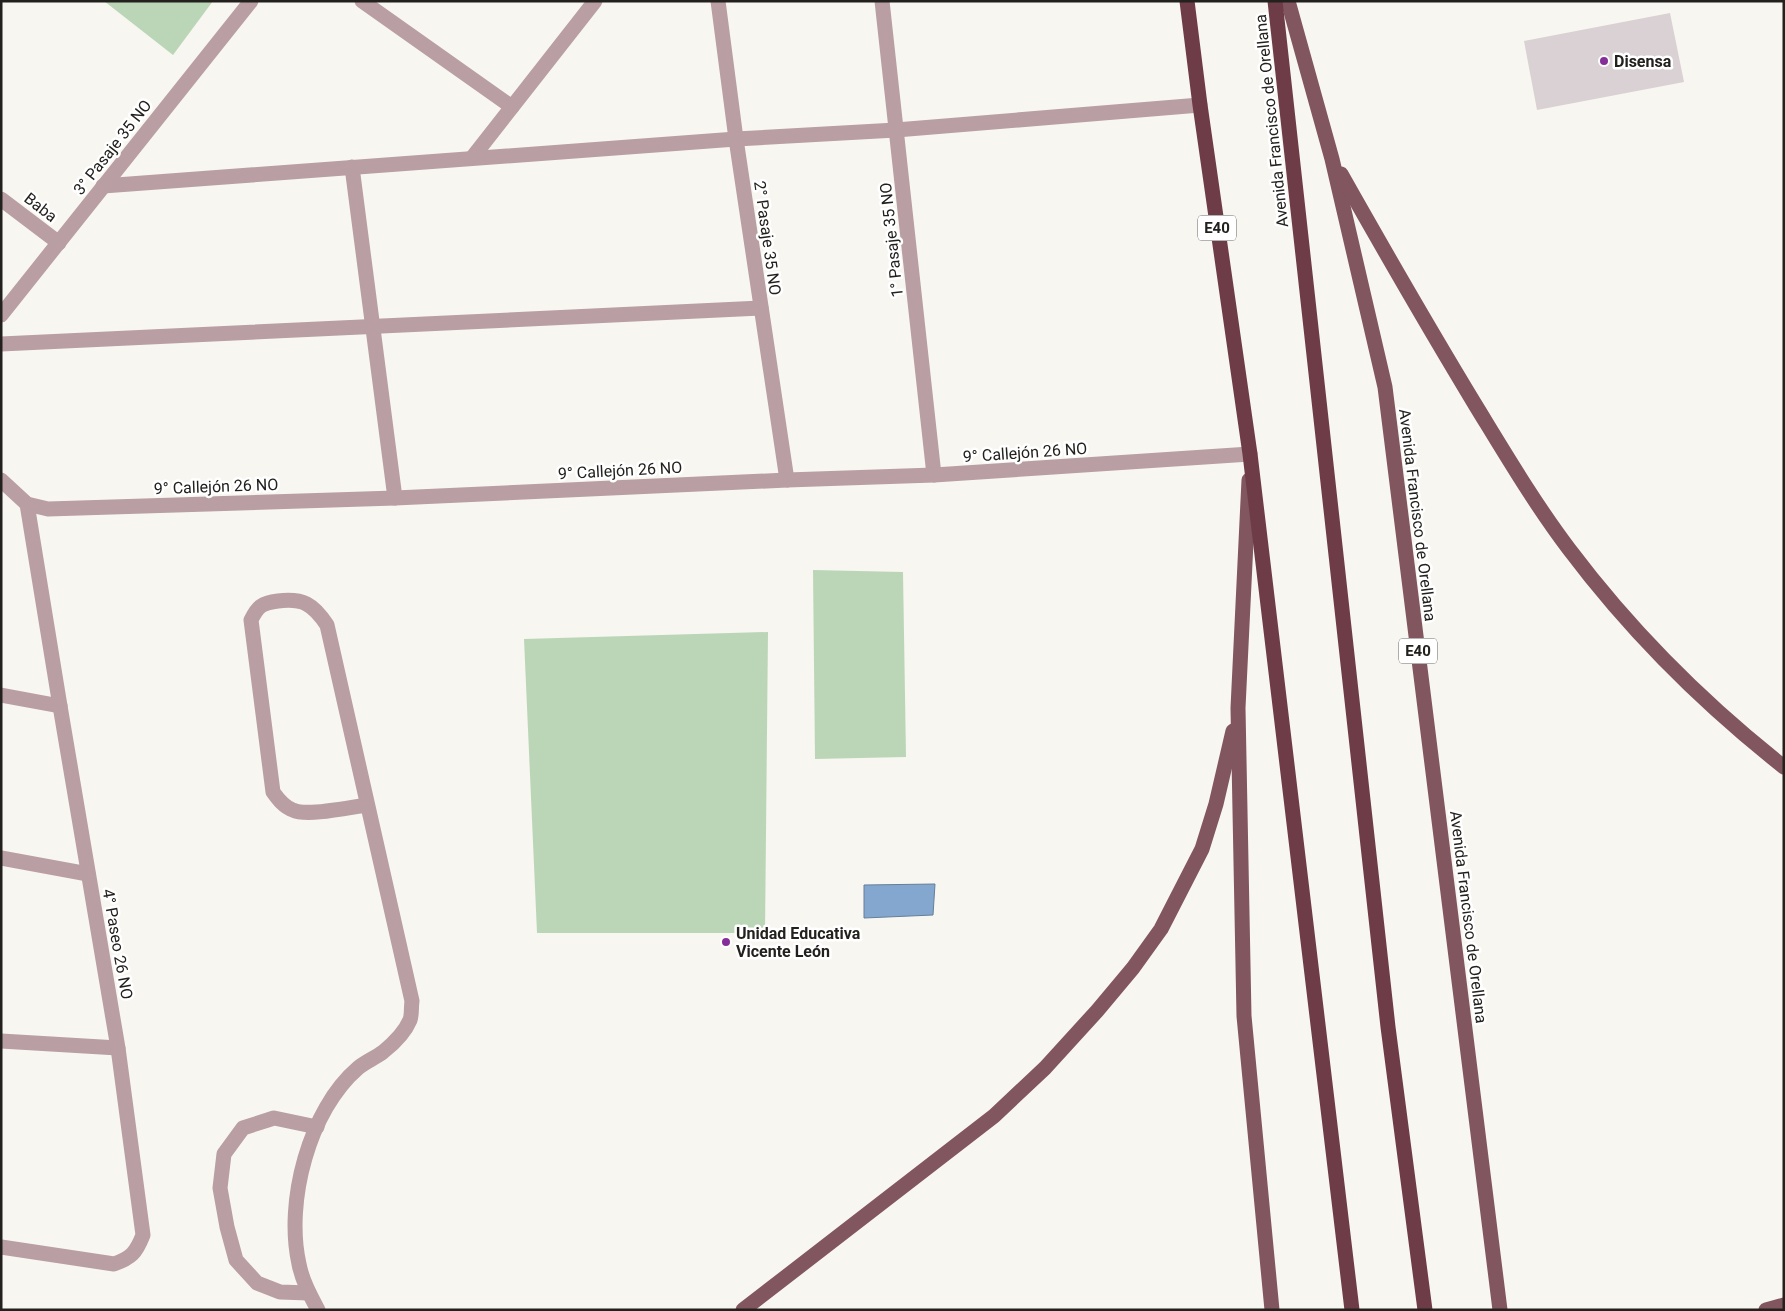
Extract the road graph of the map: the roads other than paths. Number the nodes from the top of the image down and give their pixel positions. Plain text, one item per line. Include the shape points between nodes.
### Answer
1 (251, 1) edge
2 (362, 1) edge
3 (595, 1) edge
4 (718, 1) edge
5 (882, 1) edge
6 (1187, 1) edge
7 (1275, 1) edge
8 (1288, 1) edge
9 (1200, 105) junction
10 (512, 107) junction
11 (896, 130) junction
12 (736, 139) junction
13 (472, 158) junction
14 (1332, 159) junction
15 (352, 167) junction
16 (104, 186) junction
17 (1, 199) edge
18 (59, 243) junction
19 (761, 308) junction
20 (1, 315) edge
21 (374, 326) junction
22 (1, 344) edge
23 (1250, 454) junction
24 (934, 475) junction
25 (1, 480) edge
26 (787, 480) junction
27 (395, 498) junction
28 (27, 504) junction
29 (1, 695) edge
30 (60, 706) junction
31 (1238, 708) junction
32 (1784, 767) edge
33 (367, 805) junction
34 (1, 858) edge
35 (88, 874) junction
36 (1, 1041) edge
37 (118, 1048) junction
38 (317, 1127) junction
39 (1, 1247) edge
40 (309, 1293) junction
41 (1784, 1305) edge
42 (318, 1310) edge
43 (743, 1310) edge
44 (1272, 1310) edge
45 (1352, 1310) edge
46 (1425, 1310) edge
47 (1500, 1310) edge
48 (1766, 1310) edge

1 - 16 street, 3° Pasaje 35 NO
2 - 10 street
3 - 10 street
4 - 12 street, 2° Pasaje 35 NO
5 - 11 street, 1° Pasaje 35 NO
6 - 9 highway, E40
7 - 46 highway, Avenida Francisco de Orellana via 1388,1027
8 - 14 main road, Avenida Francisco de Orellana / E40
9 - 11 street
9 - 23 highway, E40
10 - 13 street
11 - 12 street
11 - 24 street, 1° Pasaje 35 NO
12 - 13 street
12 - 19 street, 2° Pasaje 35 NO
13 - 15 street
14 - 32 main road via 1431,332 1518,474 1570,549 1628,620 1692,687
14 - 47 main road, Avenida Francisco de Orellana / E40 via 1385,387
15 - 16 street
15 - 21 street
16 - 18 street, 3° Pasaje 35 NO
17 - 18 street, Baba
18 - 20 street, 3° Pasaje 35 NO
19 - 21 street
19 - 26 street, 2° Pasaje 35 NO
21 - 22 street
21 - 27 street
23 - 24 street, 9° Callejón 26 NO
23 - 31 main road, E40
23 - 45 highway
24 - 26 street, 9° Callejón 26 NO
25 - 28 street
26 - 27 street, 9° Callejón 26 NO
27 - 28 street, 9° Callejón 26 NO via 48,509
28 - 30 street, 4° Paseo 26 NO
29 - 30 street
30 - 35 street, 4° Paseo 26 NO
31 - 43 main road via 1202,849 1161,929 1133,968 1045,1068 994,1116
31 - 44 main road via 1244,1016
33 - 33 street via 327,625 319,613 294,599 265,603 250,620 273,792 280,802 294,811
33 - 38 street via 412,1001 410,1019 384,1052 358,1068 340,1087 324,1109
34 - 35 street
35 - 37 street, 4° Paseo 26 NO
36 - 37 street
37 - 39 street, 4° Paseo 26 NO via 143,1235 138,1249 128,1259 114,1264
38 - 40 street via 306,1152 298,1186 295,1227 299,1264
38 - 40 street via 274,1118 243,1128 224,1154 220,1188 226,1227 236,1260 257,1283 280,1292
40 - 42 street
41 - 48 main road

